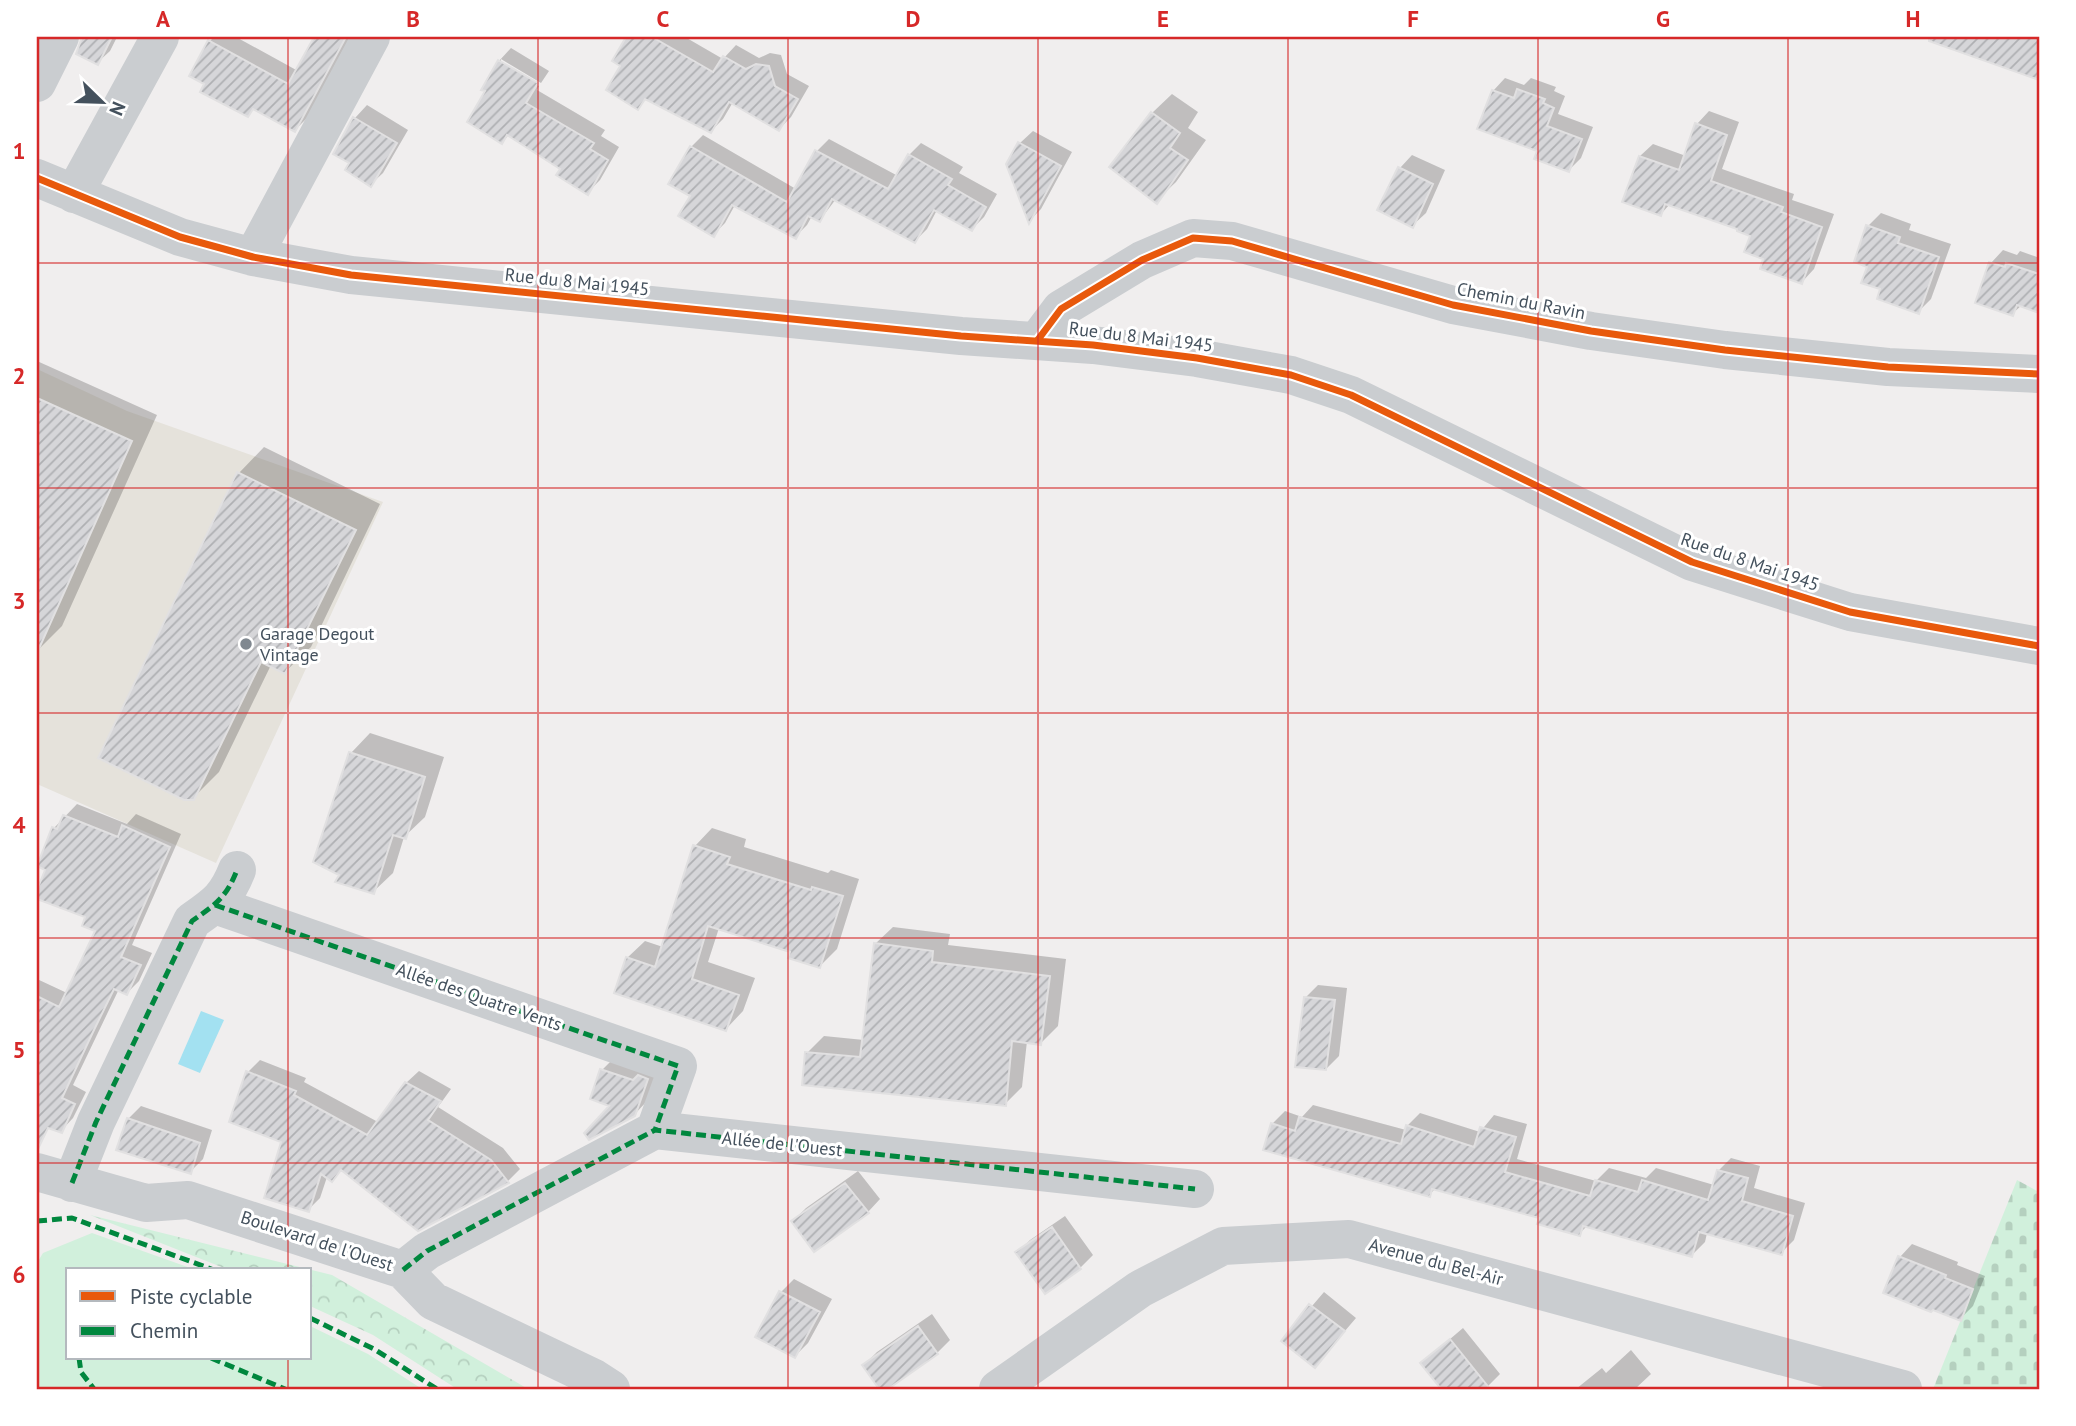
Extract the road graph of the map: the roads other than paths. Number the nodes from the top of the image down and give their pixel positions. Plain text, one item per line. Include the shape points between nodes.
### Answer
1 (60, 37) edge
2 (160, 37) edge
3 (371, 37) edge
4 (37, 83) edge
5 (37, 178) edge
6 (74, 194) junction
7 (253, 257) junction
8 (1037, 341) junction
9 (2039, 374) edge
10 (2039, 646) edge
11 (237, 870) dead end
12 (215, 905) junction
13 (655, 1130) junction
14 (54, 1177) edge
15 (1195, 1189) dead end
16 (403, 1270) junction
17 (611, 1389) edge
18 (998, 1389) edge
19 (1903, 1389) edge

1 - 4 street
2 - 6 street
3 - 7 street
5 - 6 street, Rue du 8 Mai 1945
6 - 7 street, Rue du 8 Mai 1945 via 180,237
7 - 8 street, Rue du 8 Mai 1945 via 351,275
8 - 9 street, Chemin du Ravin via 1062,309 1142,260 1193,238 1232,241 1453,306 1591,331 1888,367
8 - 10 street, Rue du 8 Mai 1945 via 1197,358 1291,375 1352,395 1692,562 1850,612
11 - 12 street via 229,891
12 - 13 street, Allée des Quatre Vents via 678,1066
12 - 14 street via 192,921 96,1122
13 - 15 street, Allée de l'Ouest
13 - 16 street via 427,1251
14 - 16 street, Boulevard de l'Ouest via 146,1203 188,1200
16 - 17 street, Boulevard de l'Ouest via 433,1301
18 - 19 street, Avenue du Bel-Air via 1140,1289 1223,1246 1349,1239

